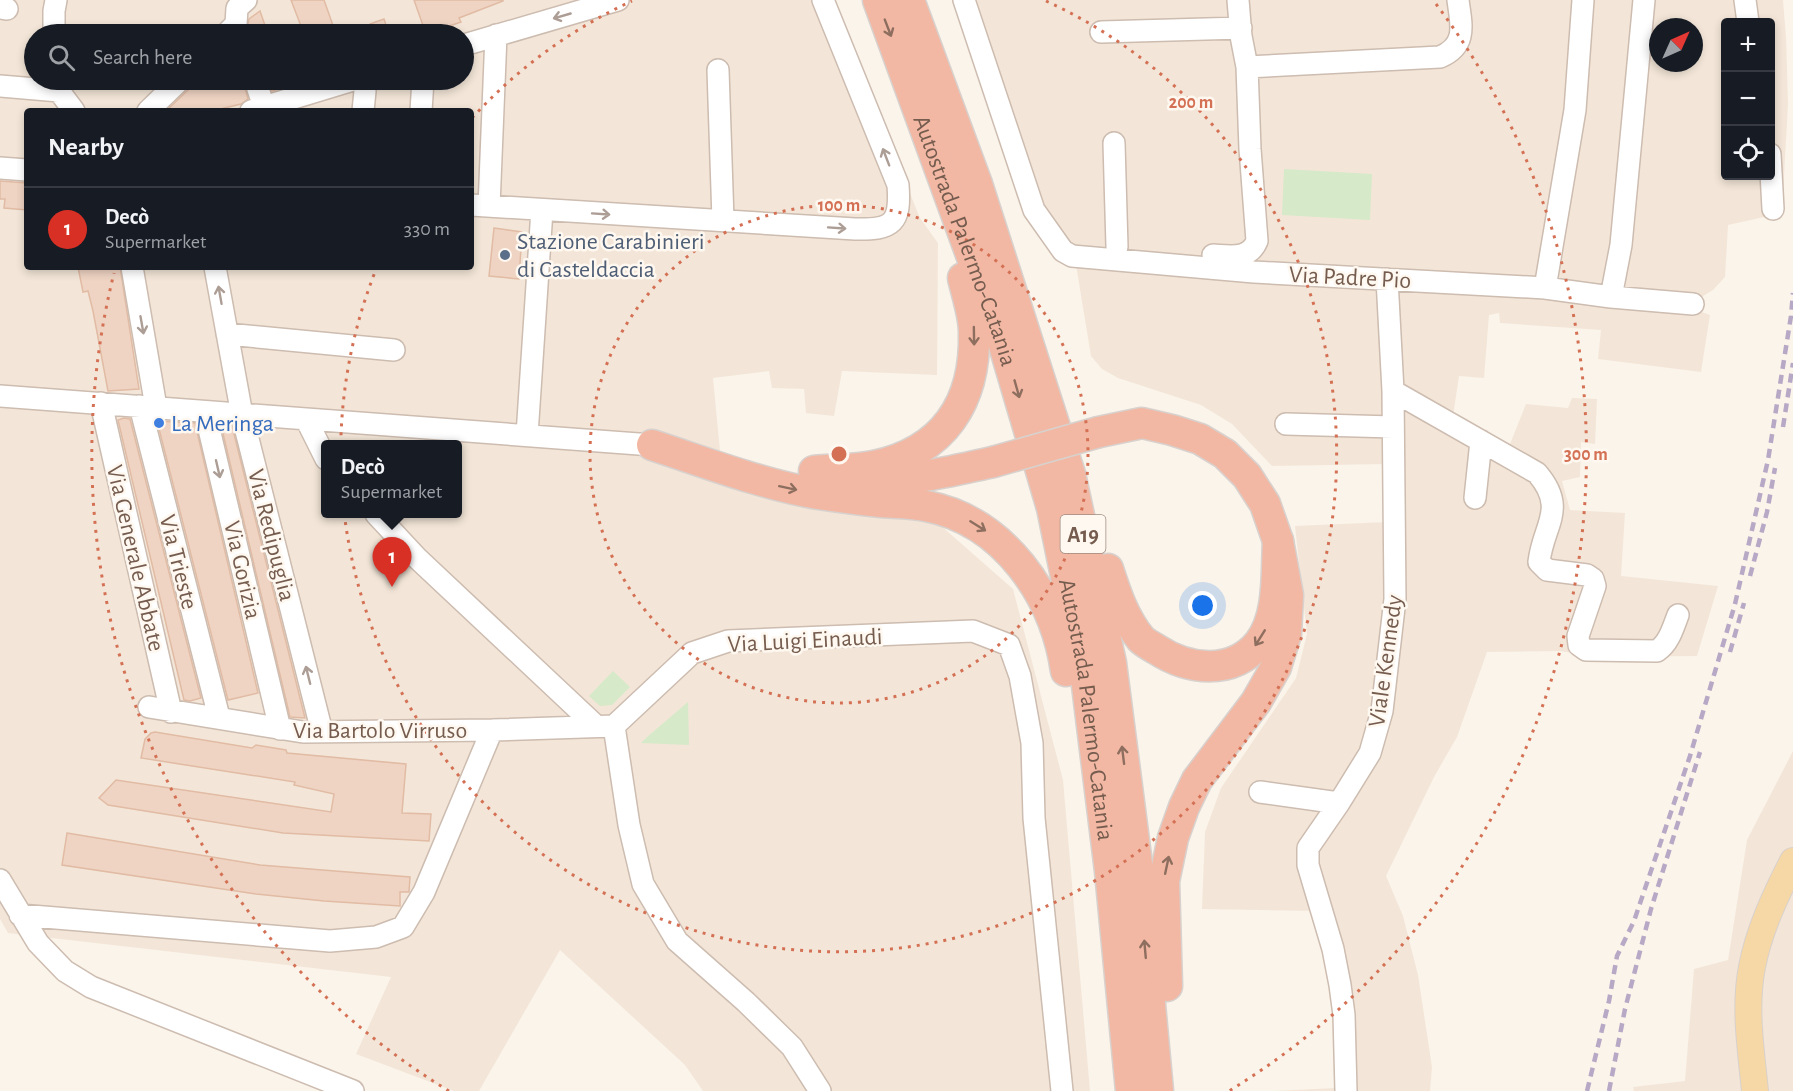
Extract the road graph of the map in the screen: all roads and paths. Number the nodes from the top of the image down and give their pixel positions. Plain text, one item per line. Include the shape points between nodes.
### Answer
1 (56, 0) edge
2 (246, 0) edge
3 (618, 0) edge
4 (823, 0) edge
5 (878, 0) edge
6 (909, 0) edge
7 (916, 0) edge
8 (963, 0) edge
9 (1238, 0) edge
10 (1458, 0) edge
11 (1583, 0) edge
12 (1644, 0) edge
13 (1745, 0) edge
14 (1747, 18) edge
15 (54, 24) edge
16 (235, 24) edge
17 (1241, 28) junction
18 (1101, 32) dead end
19 (496, 35) junction
20 (474, 42) edge
21 (899, 56) junction
22 (1247, 67) junction
23 (718, 70) dead end
24 (0, 86) edge
25 (24, 86) edge
26 (61, 90) edge
27 (170, 90) edge
28 (256, 90) edge
29 (422, 90) edge
30 (360, 94) edge
31 (317, 101) edge
32 (72, 108) edge
33 (151, 108) edge
34 (258, 108) edge
35 (265, 108) edge
36 (421, 108) edge
37 (1114, 143) dead end
38 (0, 168) edge
39 (24, 170) edge
40 (1771, 180) edge
41 (480, 205) edge
42 (1773, 209) dead end
43 (542, 210) junction
44 (723, 220) junction
45 (1117, 247) junction
46 (1063, 250) junction
47 (132, 270) edge
48 (216, 270) edge
49 (1387, 279) junction
50 (1545, 288) junction
51 (1611, 297) junction
52 (1693, 304) dead end
53 (227, 334) junction
54 (394, 350) dead end
55 (1393, 391) junction
56 (0, 396) edge
57 (101, 404) junction
58 (148, 407) junction
59 (205, 412) junction
60 (242, 414) junction
61 (306, 419) junction
62 (1286, 424) dead end
63 (1393, 427) junction
64 (527, 435) junction
65 (1481, 441) junction
66 (652, 445) junction
67 (321, 449) edge
68 (814, 471) junction
69 (1475, 498) dead end
70 (381, 518) edge
71 (1278, 541) junction
72 (1678, 615) dead end
73 (149, 708) dead end
74 (171, 712) junction
75 (219, 717) junction
76 (605, 726) junction
77 (280, 729) junction
78 (492, 730) junction
79 (322, 732) junction
80 (1260, 792) dead end
81 (1339, 803) junction
82 (1793, 861) edge
83 (0, 880) edge
84 (20, 915) junction
85 (353, 1091) edge
86 (820, 1091) edge
87 (1062, 1091) edge
88 (1117, 1091) edge
89 (1131, 1091) edge
90 (1158, 1091) edge
91 (1169, 1091) edge
92 (1346, 1091) edge
93 (1755, 1091) edge

1 - 15 street
2 - 16 street via 237,9
3 -> 19 street
44 -> 4 street via 876,230 888,226 897,213 898,185
5 -> 21 highway, Autostrada Palermo-Catania / A19
90 -> 6 highway, Autostrada Palermo-Catania / A19 via 1137,864 1112,663 1072,485 976,184
71 -> 7 highway via 1275,598 1269,622 1260,642 1245,656 1209,668 1185,664 1142,640 1119,605 1082,468 991,189
8 - 46 street via 1034,210
9 - 17 street
10 - 22 street via 1460,40 1440,57
11 - 50 street via 1575,110
12 - 51 street via 1622,233
13 - 14 street
17 - 18 street
17 - 22 street
19 - 20 street
19 - 41 street
21 -> 68 highway via 975,330 969,383 948,426 927,445 872,466
21 -> 89 highway, Autostrada Palermo-Catania / A19 via 1003,342 1052,508 1085,669
22 - 45 street via 1258,234 1255,247 1239,256
23 - 44 street
24 - 25 street
26 - 32 street
27 - 33 street
28 - 34 street
29 - 36 street
30 - 31 street
31 - 35 street
37 - 45 street
38 - 39 street
40 - 42 street
41 - 43 street
43 -> 44 street
43 - 64 street
45 - 46 street via 1077,244
46 - 49 street, Via Padre Pio via 1072,256 1114,260
47 -> 58 street, Via Trieste
53 -> 48 street, Via Redipuglia
49 - 50 street, Via Padre Pio
49 - 55 street, Viale Kennedy
50 - 51 street, Via Padre Pio
51 - 52 street, Via Padre Pio
53 - 54 street
53 - 60 street, Via Redipuglia
55 - 63 street, Viale Kennedy
55 - 65 street
56 - 57 street
57 - 58 street
57 - 74 street, Via Generale Abbate
58 - 59 street
58 - 75 street, Via Trieste
59 - 60 street
59 -> 77 street, Via Gorizia
60 - 61 street
79 -> 60 street, Via Redipuglia
61 - 64 street
61 - 67 street
62 - 63 street
63 - 81 street, Viale Kennedy via 1395,599 1382,711 1370,753
64 - 66 street
65 - 69 street
65 - 72 street via 1537,473 1547,485 1552,519 1539,562 1547,570 1593,579 1595,586 1578,636 1580,645 1586,650 1657,651 1669,639
66 - 68 highway
66 -> 88 highway via 770,484 953,513 999,540 1017,559 1048,611 1064,656 1095,873
68 - 71 highway, bridge via 879,479 926,477 1142,423 1200,439 1226,454 1247,476 1265,504
70 - 76 street via 417,558
91 -> 71 highway via 1164,882 1168,860 1180,817 1197,780 1256,702 1276,667 1286,634 1288,596
73 - 74 street, Via Bartolo Virruso
74 - 75 street, Via Bartolo Virruso
75 - 77 street, Via Bartolo Virruso
76 - 78 street, Via Bartolo Virruso
76 - 86 street via 643,884 677,941 792,1047
76 - 87 street, Via Luigi Einaudi via 692,653 728,641 973,631 1010,645 1032,743 1034,818
77 - 79 street, Via Bartolo Virruso
78 - 79 street, Via Bartolo Virruso
78 - 84 street via 424,892 403,927 376,937 330,941
80 - 81 street
81 - 92 street, Viale Kennedy via 1308,848 1308,865 1334,949 1344,1015
82 - 93 main road via 1760,936 1751,969 1748,1022
83 - 84 street
84 - 85 street via 38,944 65,971 91,987

